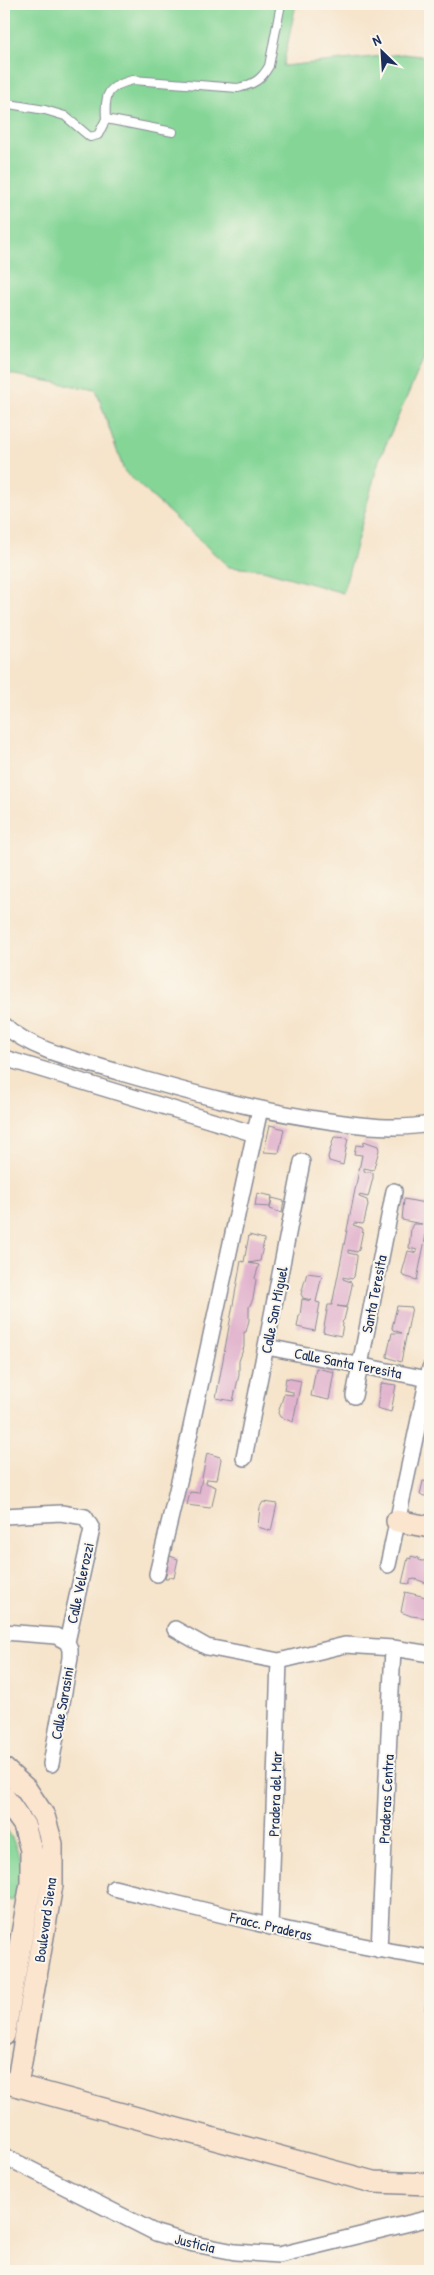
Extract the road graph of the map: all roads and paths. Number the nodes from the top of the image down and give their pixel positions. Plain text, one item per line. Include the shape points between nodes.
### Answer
1 (281, 4) edge
2 (8, 104) dead end
3 (106, 119) junction
4 (173, 132) dead end
5 (4, 1025) edge
6 (4, 1058) edge
7 (260, 1109) junction
8 (430, 1124) edge
9 (254, 1134) junction
10 (302, 1162) dead end
11 (394, 1191) dead end
12 (267, 1347) junction
13 (360, 1365) junction
14 (429, 1373) edge
15 (354, 1396) dead end
16 (244, 1458) dead end
17 (4, 1516) edge
18 (397, 1521) junction
19 (430, 1527) edge
20 (388, 1565) dead end
21 (157, 1574) dead end
22 (175, 1629) dead end
23 (4, 1632) edge
24 (67, 1642) junction
25 (393, 1648) junction
26 (430, 1654) edge
27 (279, 1661) junction
28 (51, 1764) dead end
29 (4, 1768) edge
30 (4, 1797) edge
31 (114, 1888) dead end
32 (270, 1927) junction
33 (379, 1950) junction
34 (430, 1958) edge
35 (4, 2035) edge
36 (11, 2084) edge
37 (4, 2156) edge
38 (430, 2184) edge
39 (430, 2218) edge

1 - 3 lane via 269,66 254,84 238,88 133,80 116,84 109,90
2 - 3 lane via 65,116 90,136 98,135
3 - 4 lane
5 - 7 street via 11,1032 51,1052 161,1085
6 - 9 street
7 - 8 street via 364,1126 406,1129
7 - 9 street
9 - 21 street
10 - 12 street, Calle San Miguel
11 - 13 street, Santa Teresita
12 - 13 street, Calle Santa Teresita
12 - 16 street, Calle San Miguel
13 - 14 street, Calle Santa Teresita
13 - 15 street, Santa Teresita
14 - 18 street, Calle Santa Teresita
17 - 24 street, Calle Velerozzi via 61,1513 85,1517 92,1529
18 - 19 street
18 - 20 street, Calle Santa Teresita
22 - 27 street via 207,1647
23 - 24 street via 56,1636
24 - 28 street, Calle Sarasini via 70,1658
25 - 26 street
25 - 27 street via 345,1644
25 - 33 street, Praderas Centra
27 - 32 street, Pradera del Mar
29 - 36 street, Boulevard Siena via 26,1789 44,1816 52,1844 52,1885
30 - 35 street, Boulevard Siena via 24,1825 31,1850 31,1883
31 - 32 street, Fracc. Praderas
32 - 33 street, Fracc. Praderas
33 - 34 street, Fracc. Praderas
36 - 38 street via 373,2182
37 - 39 street, Justicia via 156,2233 235,2252 279,2255

